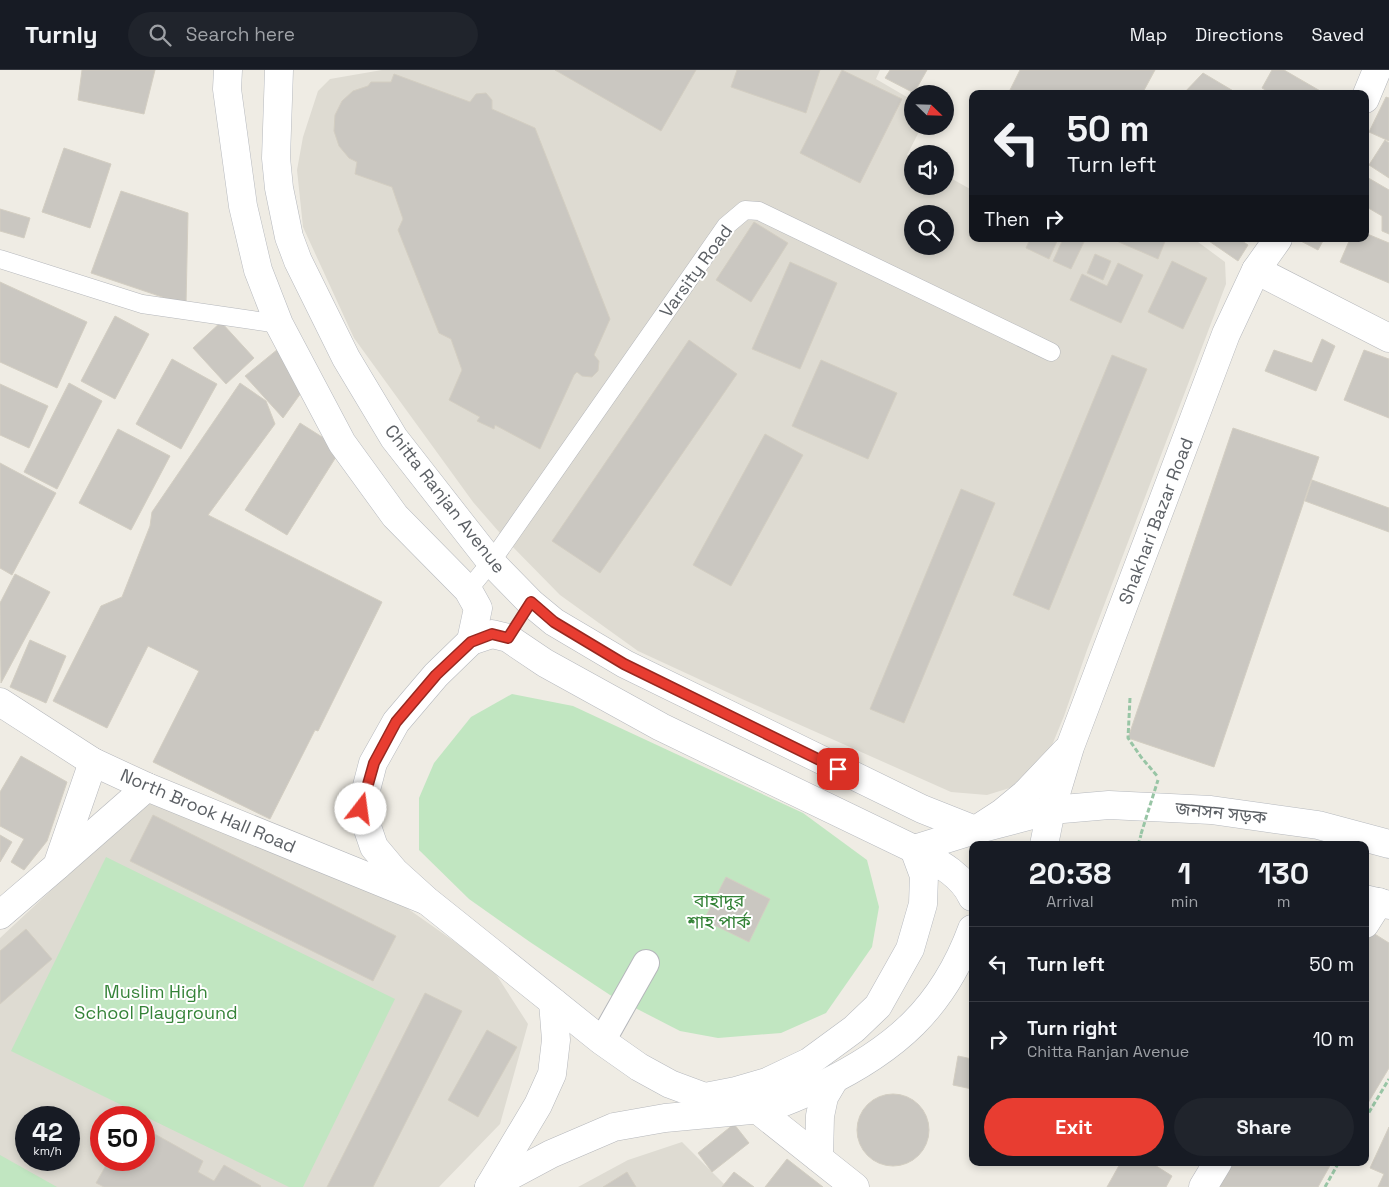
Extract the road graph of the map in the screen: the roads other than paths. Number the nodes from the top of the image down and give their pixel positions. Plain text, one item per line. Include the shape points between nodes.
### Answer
1 (228, 70) edge
2 (279, 70) edge
3 (1377, 70) edge
4 (1369, 90) edge
5 (1276, 242) edge
6 (0, 259) edge
7 (1256, 270) junction
8 (279, 324) junction
9 (1389, 338) edge
10 (1051, 352) dead end
11 (491, 562) junction
12 (468, 590) junction
13 (531, 602) junction
14 (508, 638) junction
15 (471, 642) junction
16 (0, 702) edge
17 (1070, 747) junction
18 (93, 762) junction
19 (147, 787) junction
20 (1051, 810) junction
21 (975, 830) junction
22 (1045, 841) edge
23 (1389, 844) edge
24 (914, 849) junction
25 (57, 866) junction
26 (969, 893) edge
27 (426, 900) junction
28 (0, 915) edge
29 (969, 936) edge
30 (646, 963) dead end
31 (553, 1002) junction
32 (602, 1041) junction
33 (834, 1080) junction
34 (705, 1097) junction
35 (758, 1110) junction
36 (819, 1158) junction
37 (1216, 1166) edge
38 (489, 1187) edge
39 (855, 1187) edge
40 (1203, 1187) edge

1 - 8 main road via 227,89 242,206 258,270
2 - 11 main road, Chitta Ranjan Avenue via 276,158 289,237 298,261 346,358 394,438
3 - 4 main road
5 - 7 main road, Shakhari Bazar Road
6 - 8 lane via 142,304
7 - 9 main road
7 - 17 main road, Shakhari Bazar Road via 1226,334
8 - 12 main road via 342,443 395,516
10 - 11 lane, Varsity Road via 759,211 745,210 726,226
11 - 12 lane, Varsity Road
11 - 13 main road, Chitta Ranjan Avenue
12 - 15 main road via 478,608
13 - 14 main road
13 - 21 main road, Chitta Ranjan Avenue via 554,622 624,664 922,809
14 - 15 main road via 492,634
14 - 24 main road via 544,663 661,727
15 - 27 main road via 436,675 396,722 374,763 361,809 374,847 395,872
16 - 18 main road, North Brook Hall Road
17 - 20 main road, Shakhari Bazar Road
17 - 21 main road via 1025,794
18 - 19 main road, North Brook Hall Road
18 - 25 main road
19 - 25 main road
19 - 27 main road, North Brook Hall Road
20 - 21 main road
20 - 22 main road, Shakhari Bazar Road
20 - 23 main road, জনসন সড়ক via 1109,805 1211,810 1318,825
21 - 24 main road
24 - 26 main road via 943,866
24 - 34 main road via 924,876 923,904 910,949 878,1006 854,1029 809,1062 768,1082
25 - 28 main road
27 - 31 main road
29 - 33 main road via 956,967 934,1002 907,1032
30 - 32 street
31 - 32 main road
31 - 38 main road via 556,1040 552,1074 538,1105
32 - 34 main road via 670,1084
33 - 35 main road
33 - 36 main road via 824,1097 820,1116
34 - 35 main road
35 - 36 main road
35 - 38 main road via 664,1118 614,1127 551,1154
36 - 39 main road
37 - 40 main road

